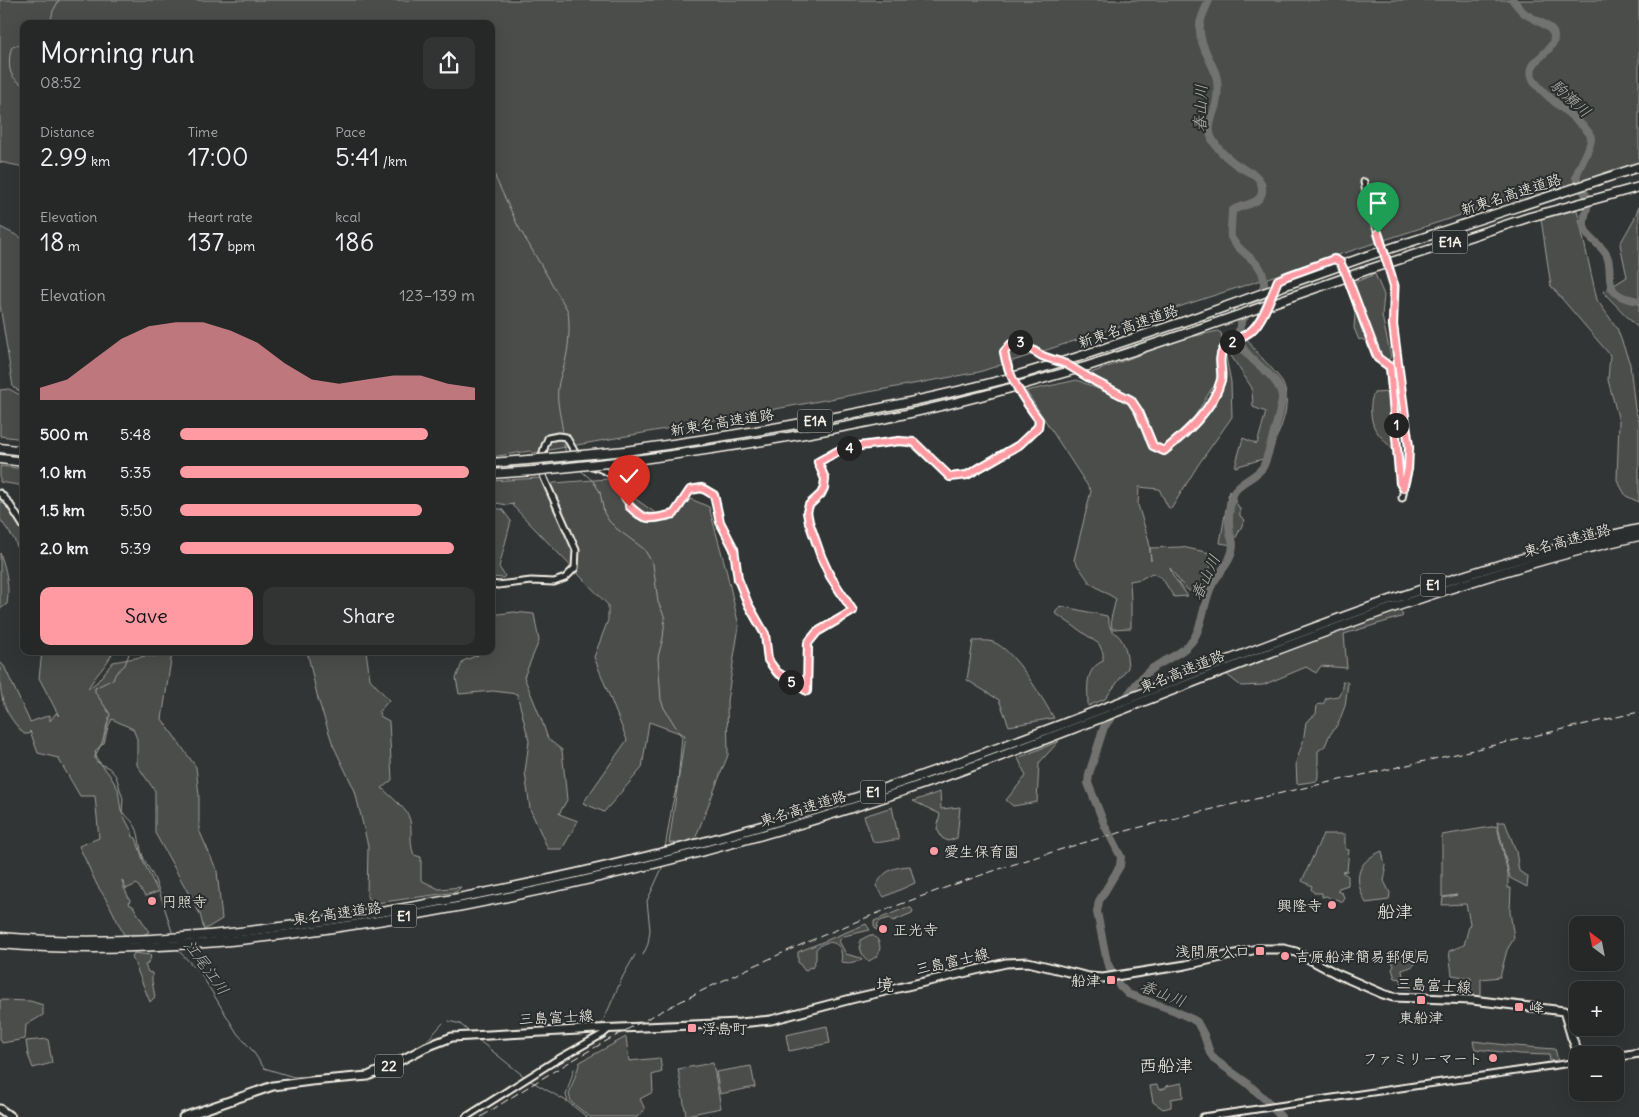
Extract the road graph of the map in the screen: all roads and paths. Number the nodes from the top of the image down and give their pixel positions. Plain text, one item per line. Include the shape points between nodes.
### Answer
1 (1639, 167) edge
2 (1364, 182) dead end
3 (1639, 187) edge
4 (0, 448) edge
5 (20, 450) edge
6 (0, 460) edge
7 (20, 462) edge
8 (495, 463) edge
9 (495, 474) edge
10 (1403, 488) junction
11 (0, 493) edge
12 (1402, 498) dead end
13 (20, 521) edge
14 (1639, 529) edge
15 (1639, 536) edge
16 (495, 585) edge
17 (1234, 662) junction
18 (0, 937) edge
19 (0, 944) edge
20 (138, 944) junction
21 (603, 1028) junction
22 (1575, 1046) edge
23 (1639, 1053) edge
24 (1624, 1056) edge
25 (1569, 1063) edge
26 (0, 1109) edge
27 (10, 1117) edge
28 (183, 1117) edge
29 (466, 1117) edge
30 (1203, 1117) edge

1 - 8 highway, 新東名高速道路 / E1A, bridge via 1002,380 886,407 706,440
2 - 10 street, bridge via 1370,212 1394,286 1393,325 1409,447
3 - 9 highway, 新東名高速道路 / E1A, bridge via 1530,217 1088,366 1007,389 821,432 635,460
4 - 5 highway
6 - 7 highway
10 - 12 street
10 - 16 street via 1390,367 1378,358 1346,274 1334,259 1278,280 1272,298 1254,329 1224,348 1220,358 1222,378 1205,410 1186,433 1164,451 1153,446 1131,400 1066,364 1016,342 1004,352 1008,369 1039,420 1038,427 1011,450 959,477 950,477 914,442 852,447 818,462 825,479 824,488 809,505 809,522 830,576 853,611 817,632 808,643 807,691 777,672 768,660 765,634 738,579 734,549 720,522 714,495 702,488 690,490 674,514 650,519 629,506 612,475 579,459 566,437 548,438 540,467 576,550 575,568 565,578 554,582
11 - 13 street
14 - 17 highway, 東名高速道路 / E1 via 1542,552 1431,586 1374,605
15 - 17 highway, 東名高速道路 / E1 via 1474,581
17 - 20 highway, 東名高速道路 / E1 via 933,771 693,844 578,873 367,914
17 - 20 highway, 東名高速道路 / E1 via 987,761 850,809 695,853 581,882 366,923 226,942
18 - 20 highway, 東名高速道路 / E1
19 - 20 highway, 東名高速道路 / E1 via 42,948
21 - 22 main road, 三島富士線 / 22 via 771,1020 1011,962 1041,964 1089,977 1114,977 1257,949 1284,949 1388,996 1472,1000 1564,1011
21 - 28 main road, 三島富士線 / 22 via 452,1037 426,1046 368,1076 273,1086
21 - 29 street via 596,1038
23 - 24 main road
25 - 30 street
26 - 27 main road

